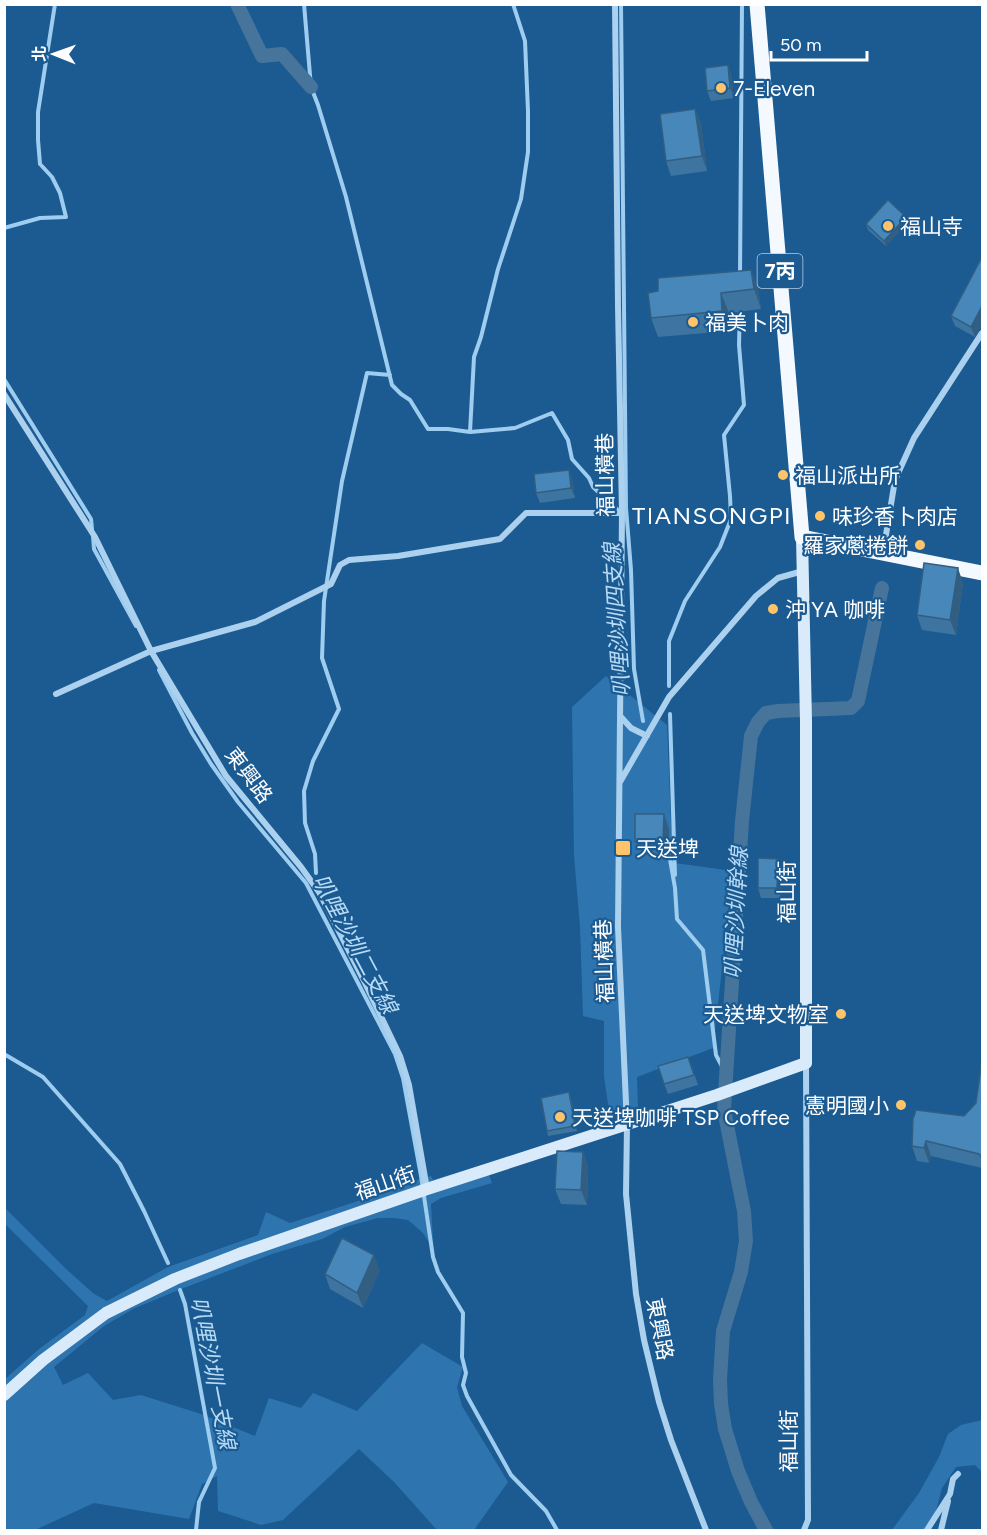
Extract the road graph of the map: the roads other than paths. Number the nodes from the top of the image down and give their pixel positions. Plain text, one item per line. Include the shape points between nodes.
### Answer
1 (615, 4) edge
2 (757, 4) edge
3 (982, 333) edge
4 (4, 394) edge
5 (622, 513) junction
6 (802, 537) junction
7 (883, 554) junction
8 (803, 572) junction
9 (982, 573) edge
10 (150, 651) junction
11 (56, 694) dead end
12 (621, 717) junction
13 (647, 736) junction
14 (620, 783) junction
15 (806, 1063) junction
16 (627, 1125) junction
17 (428, 1189) junction
18 (4, 1395) edge
19 (958, 1474) dead end
20 (950, 1494) junction
21 (706, 1530) edge
22 (804, 1530) edge
23 (927, 1530) edge
24 (941, 1530) edge

1 - 5 street, 福山橫巷
2 - 6 main road, 7丙
3 - 7 street via 914,438 895,480
4 - 10 street, 東興路 via 95,537
5 - 10 street via 526,513 500,538 398,556 349,560 340,565 331,584 255,622
5 - 12 street, 福山橫巷
6 - 7 main road
6 - 8 street
7 - 9 main road
8 - 13 street via 778,578 756,596 669,698
8 - 15 street, 福山街
10 - 11 street
10 - 17 street, 東興路 via 226,776 319,892 400,1056
12 - 13 street
12 - 14 street, 福山橫巷
13 - 14 street
14 - 16 street, 福山橫巷 via 618,927
15 - 16 street, 福山街
15 - 22 street, 福山街 via 808,1520
16 - 17 street, 福山街
16 - 21 street, 東興路 via 626,1194 644,1340 671,1440
17 - 18 street, 福山街 via 175,1279 106,1313
19 - 20 street
20 - 23 street
20 - 24 street

